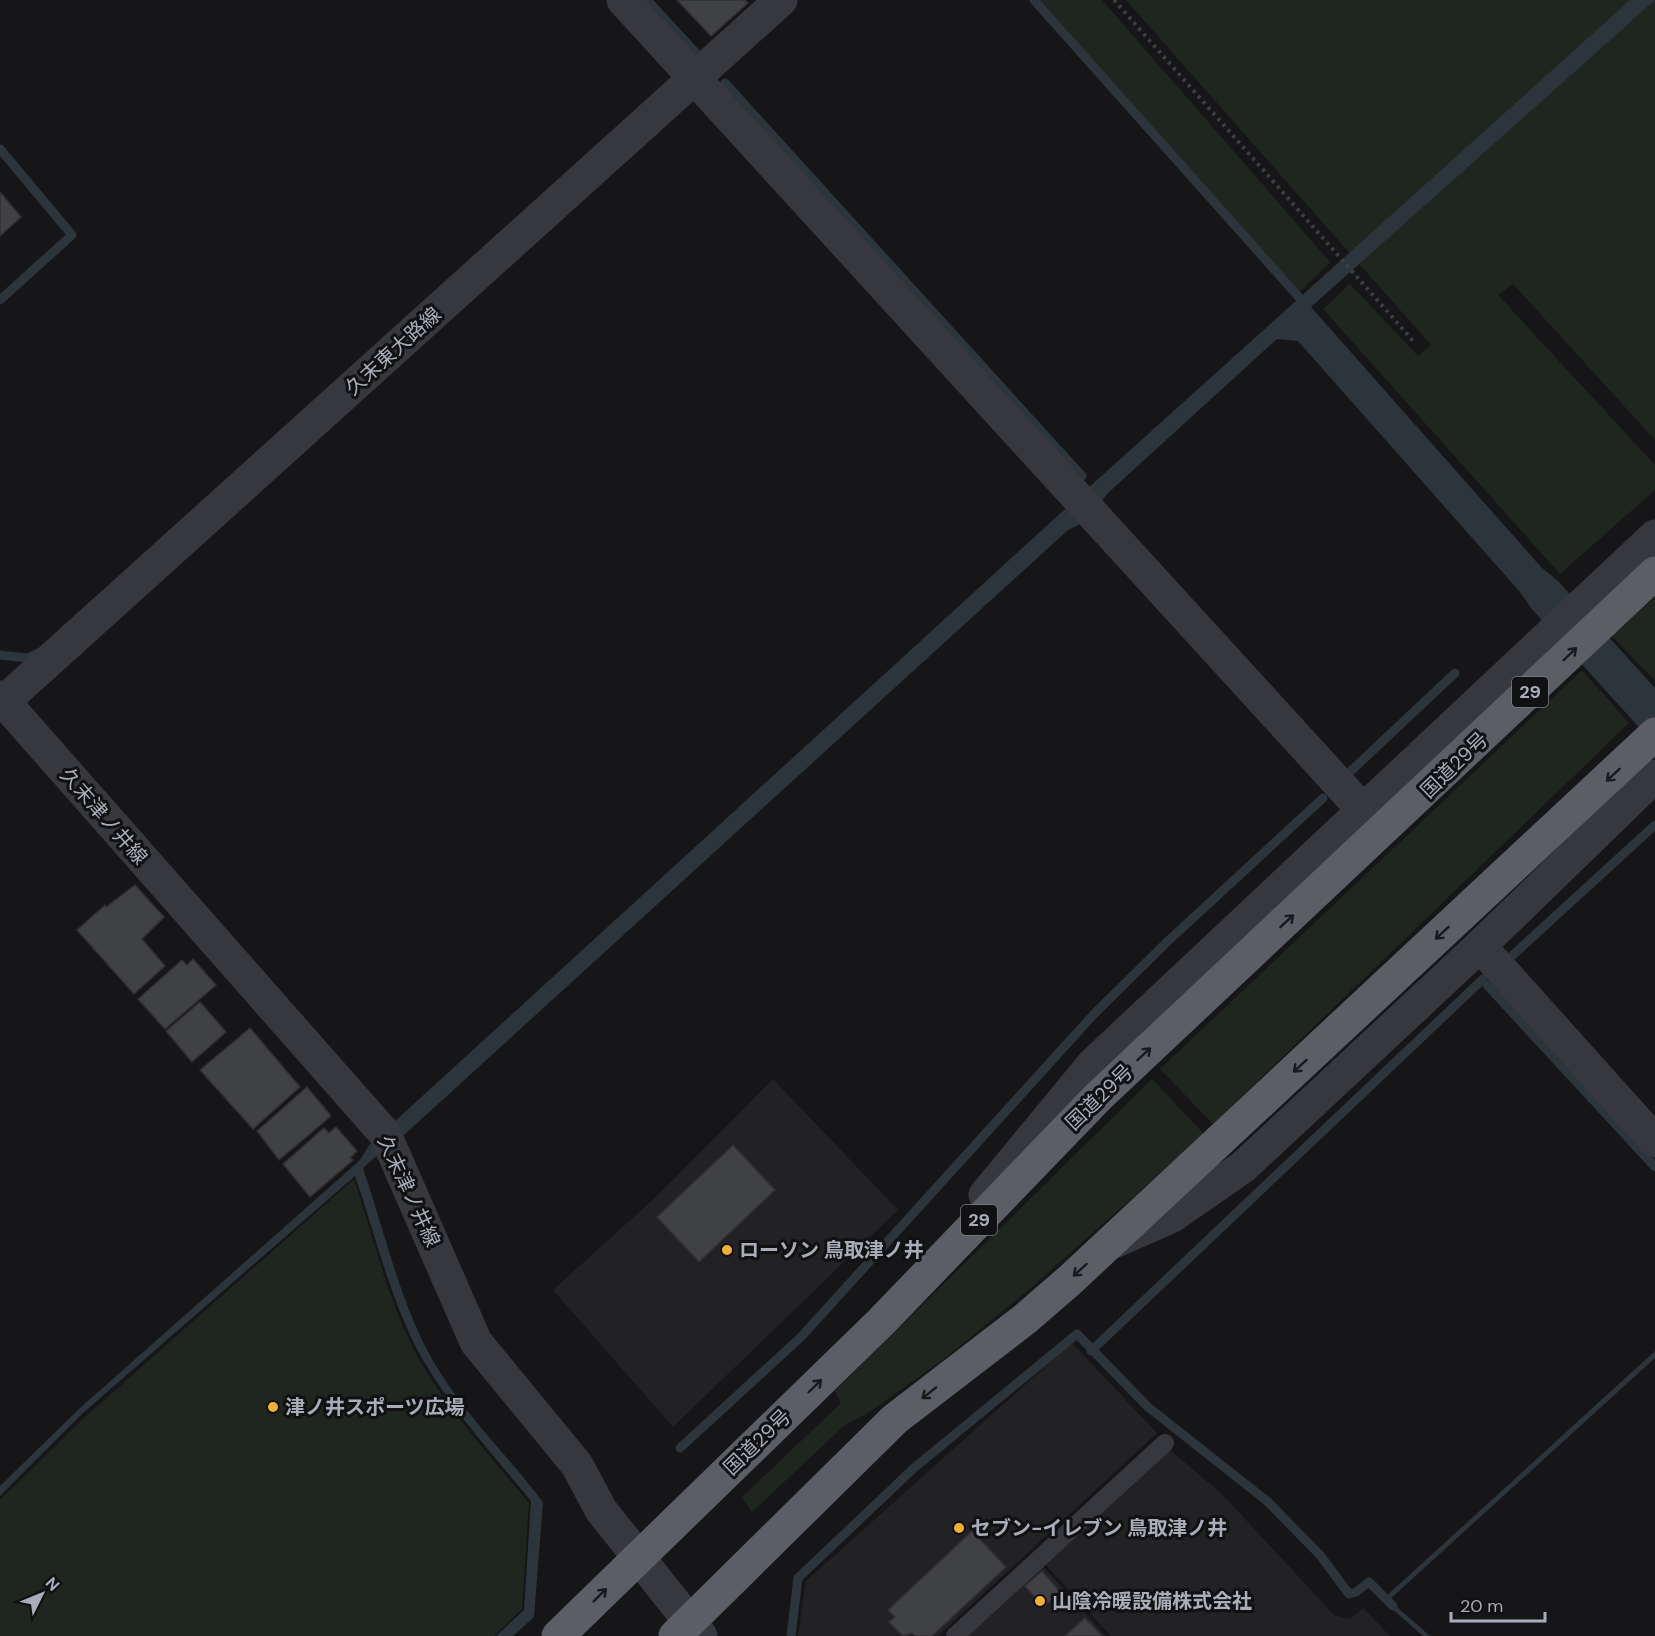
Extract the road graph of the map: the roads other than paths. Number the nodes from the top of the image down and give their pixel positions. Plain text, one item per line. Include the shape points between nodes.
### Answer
1 (623, 0) edge
2 (781, 0) edge
3 (694, 78) junction
4 (1655, 536) edge
5 (1655, 573) edge
6 (1, 702) edge
7 (1655, 734) edge
8 (1655, 776) edge
9 (1362, 809) junction
10 (1480, 946) junction
11 (1655, 1141) edge
12 (1109, 1244) junction
13 (881, 1322) junction
14 (1165, 1443) dead end
15 (639, 1557) junction
16 (689, 1631) edge
17 (558, 1636) edge
18 (955, 1636) edge

1 - 3 street
2 - 3 street, 久末東大路線
3 - 6 street, 久末東大路線
3 - 9 street
4 - 9 street
13 -> 5 highway, 国道29号 / 29 via 1098,1097
6 - 15 street, 久末津ノ井線 via 385,1134 476,1342 577,1465 601,1510
7 -> 12 highway
8 - 10 street
9 - 13 street via 1093,1064
10 - 11 street
10 - 12 street via 1243,1167 1171,1217
12 -> 16 highway via 1025,1319 895,1419
15 -> 13 highway, 国道29号 / 29
14 - 18 lane
15 - 16 street, 久末津ノ井線
17 -> 15 highway, 国道29号 / 29

